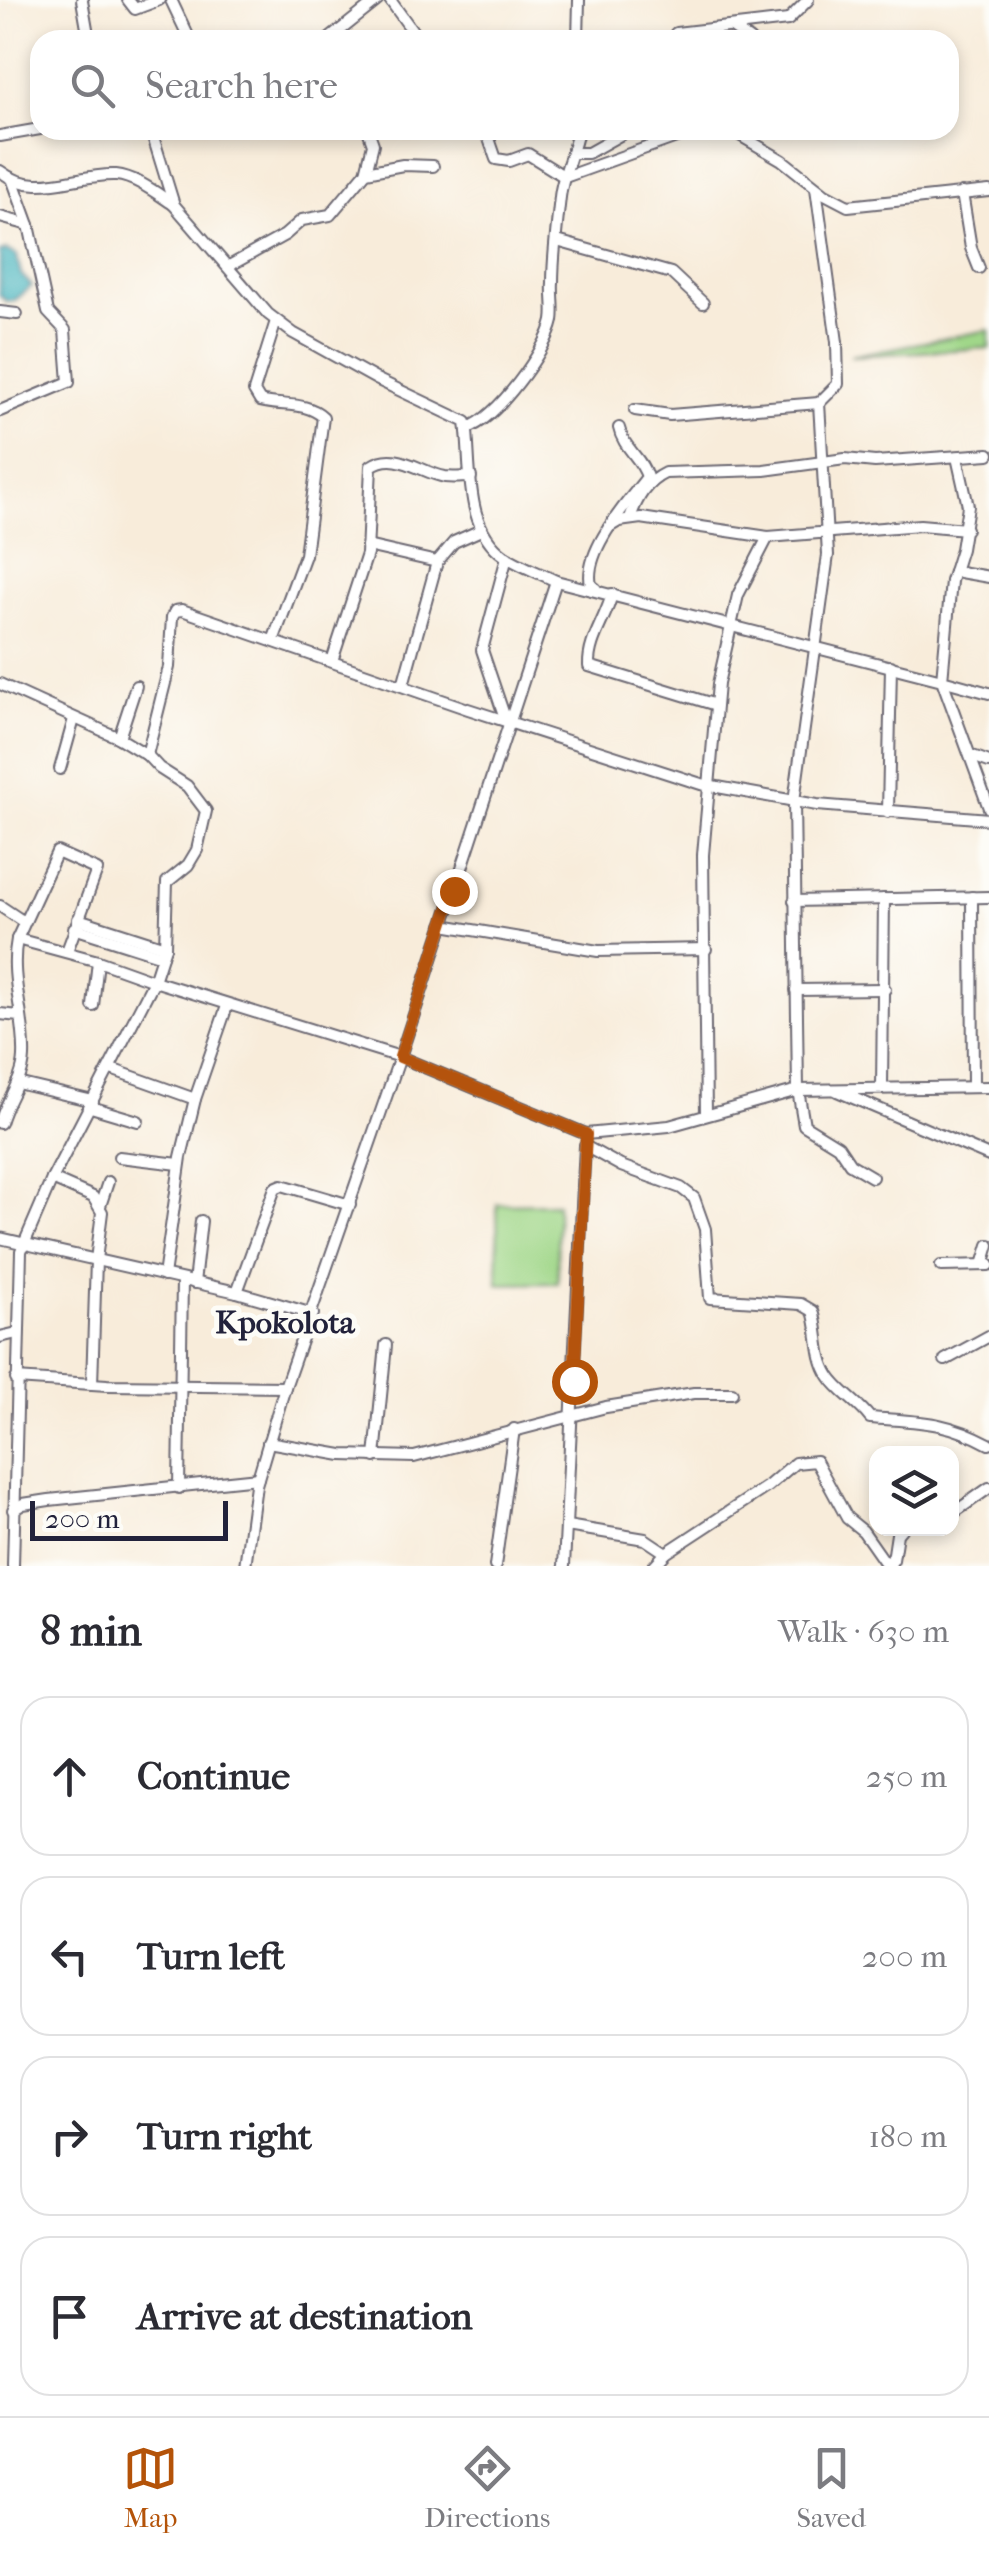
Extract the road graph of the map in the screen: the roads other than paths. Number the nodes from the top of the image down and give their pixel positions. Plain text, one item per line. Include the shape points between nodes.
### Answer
1 (82, 0) edge
2 (128, 0) edge
3 (159, 0) edge
4 (171, 0) edge
5 (378, 0) edge
6 (390, 0) edge
7 (579, 0) edge
8 (808, 0) edge
9 (732, 27) junction
10 (87, 30) edge
11 (185, 30) edge
12 (340, 30) edge
13 (412, 30) edge
14 (578, 30) edge
15 (704, 30) edge
16 (736, 30) edge
17 (30, 131) edge
18 (0, 136) edge
19 (154, 140) edge
20 (372, 140) edge
21 (489, 140) edge
22 (576, 140) edge
23 (612, 140) edge
24 (669, 140) edge
25 (748, 140) edge
26 (574, 154) junction
27 (433, 166) dead end
28 (0, 171) edge
29 (366, 172) junction
30 (565, 178) junction
31 (12, 181) junction
32 (816, 186) junction
33 (989, 191) edge
34 (962, 193) junction
35 (174, 204) junction
36 (0, 217) edge
37 (29, 224) junction
38 (557, 241) junction
39 (229, 266) junction
40 (979, 268) dead end
41 (703, 302) dead end
42 (0, 312) edge
43 (16, 314) dead end
44 (276, 320) junction
45 (818, 403) junction
46 (635, 410) dead end
47 (0, 411) edge
48 (467, 428) junction
49 (619, 428) dead end
50 (989, 454) edge
51 (957, 457) junction
52 (822, 464) junction
53 (471, 477) junction
54 (630, 518) junction
55 (610, 527) junction
56 (966, 529) junction
57 (480, 530) junction
58 (827, 532) junction
59 (768, 537) junction
60 (367, 546) junction
61 (507, 557) junction
62 (436, 562) junction
63 (954, 571) junction
64 (989, 576) edge
65 (556, 581) junction
66 (596, 590) junction
67 (612, 594) junction
68 (730, 627) junction
69 (274, 641) junction
70 (814, 645) junction
71 (332, 661) junction
72 (891, 666) junction
73 (942, 680) junction
74 (0, 684) edge
75 (403, 685) junction
76 (136, 686) dead end
77 (989, 692) edge
78 (716, 705) junction
79 (74, 719) junction
80 (508, 722) junction
81 (120, 738) junction
82 (147, 755) junction
83 (970, 755) junction
84 (989, 762) edge
85 (60, 769) dead end
86 (708, 785) junction
87 (794, 801) junction
88 (989, 808) edge
89 (888, 812) junction
90 (989, 819) edge
91 (989, 896) edge
92 (972, 897) junction
93 (884, 899) junction
94 (794, 902) junction
95 (0, 906) edge
96 (24, 922) junction
97 (76, 923) junction
98 (443, 925) junction
99 (17, 939) junction
100 (706, 949) junction
101 (67, 951) junction
102 (0, 952) edge
103 (163, 952) junction
104 (14, 954) junction
105 (98, 960) junction
106 (154, 980) junction
107 (884, 989) junction
108 (796, 990) junction
109 (93, 1006) dead end
110 (226, 1006) junction
111 (0, 1014) edge
112 (19, 1016) junction
113 (400, 1057) junction
114 (111, 1069) junction
115 (18, 1083) junction
116 (989, 1087) edge
117 (882, 1088) junction
118 (974, 1088) junction
119 (832, 1089) junction
120 (798, 1090) junction
121 (195, 1099) junction
122 (92, 1104) junction
123 (706, 1116) junction
124 (138, 1121) dead end
125 (0, 1123) edge
126 (586, 1140) junction
127 (989, 1156) edge
128 (119, 1157) dead end
129 (179, 1164) junction
130 (872, 1178) dead end
131 (52, 1179) junction
132 (108, 1182) dead end
133 (100, 1206) junction
134 (350, 1206) junction
135 (201, 1221) dead end
136 (0, 1238) edge
137 (23, 1242) junction
138 (989, 1245) edge
139 (96, 1260) junction
140 (986, 1265) edge
141 (942, 1266) dead end
142 (164, 1276) junction
143 (188, 1282) junction
144 (237, 1292) junction
145 (313, 1314) junction
146 (17, 1333) junction
147 (989, 1336) edge
148 (0, 1338) edge
149 (386, 1346) dead end
150 (944, 1360) dead end
151 (16, 1379) junction
152 (92, 1384) junction
153 (181, 1384) junction
154 (285, 1387) junction
155 (732, 1393) dead end
156 (571, 1417) junction
157 (514, 1429) junction
158 (268, 1442) junction
159 (989, 1444) edge
160 (375, 1457) junction
161 (0, 1462) edge
162 (15, 1462) junction
163 (258, 1478) junction
164 (179, 1488) junction
165 (989, 1488) edge
166 (959, 1509) edge
167 (13, 1510) junction
168 (6, 1526) edge
169 (567, 1526) junction
170 (897, 1536) edge
171 (659, 1558) edge
172 (892, 1561) edge
173 (13, 1566) edge
174 (245, 1566) edge
175 (495, 1566) edge
176 (564, 1566) edge

1 - 10 street
2 - 3 street via 141,9
4 - 11 street
5 - 12 street
6 - 13 street
7 - 14 street
8 - 9 street via 788,20
9 - 15 street
9 - 16 street
17 - 18 street
19 - 35 street
20 - 29 street
21 - 30 street via 496,159 528,154
22 - 26 street
23 - 26 street
24 - 30 street
25 - 32 street
26 - 30 street
27 - 29 street
28 - 31 street
29 - 39 street via 330,215 302,220
30 - 38 street
31 - 35 street via 34,185 120,175
31 - 37 street
32 - 34 street via 848,206
32 - 45 street via 838,384
33 - 34 street
34 - 40 street
35 - 39 street
36 - 37 street
37 - 47 street via 48,312 65,330 69,382
38 - 41 street via 671,274
38 - 48 street via 546,340 502,403
39 - 44 street
42 - 43 street
44 - 48 street
44 - 69 street via 254,391 260,401 302,406 323,417 305,555
45 - 46 street via 670,415
45 - 52 street
48 - 53 street
49 - 55 street via 646,477
50 - 51 street
51 - 52 street
51 - 56 street via 968,499
52 - 54 street via 665,473 637,499
52 - 58 street
53 - 57 street
53 - 60 street via 375,462
54 - 55 street
54 - 59 street
55 - 66 street via 589,570
56 - 58 street
56 - 63 street
57 - 61 street
57 - 62 street via 454,542
58 - 59 street
58 - 70 street
59 - 68 street via 738,595
60 - 62 street
60 - 71 street
61 - 65 street
61 - 80 street via 482,650
62 - 75 street
63 - 64 street
63 - 73 street
65 - 66 street
65 - 80 street
66 - 67 street
67 - 68 street
67 - 78 street via 588,666
68 - 70 street
68 - 78 street
69 - 71 street
69 - 82 street via 175,611
70 - 72 street
70 - 87 street
71 - 75 street
72 - 73 street
72 - 89 street
73 - 77 street
73 - 83 street
74 - 79 street
75 - 80 street
76 - 81 street
78 - 86 street
79 - 81 street
79 - 85 street
80 - 86 street
80 - 98 street
81 - 82 street
82 - 103 street via 206,811 197,850 166,882
83 - 84 street
83 - 88 street
86 - 87 street
86 - 100 street
87 - 89 street
87 - 94 street
89 - 90 street
91 - 92 street
92 - 93 street
92 - 118 street
93 - 94 street
93 - 107 street
94 - 108 street
95 - 96 street
96 - 97 street via 57,852 97,870
96 - 99 street
97 - 101 street
97 - 103 street
98 - 100 street via 598,951
98 - 113 street
99 - 101 street
99 - 104 street
100 - 123 street
101 - 105 street
102 - 104 street
103 - 106 street
104 - 112 street
105 - 106 street
105 - 109 street
106 - 110 street
106 - 114 street
107 - 108 street
107 - 117 street
108 - 120 street
110 - 113 street
110 - 121 street
111 - 112 street
112 - 115 street via 24,1054
113 - 126 street
113 - 134 street
114 - 121 street
114 - 122 street
115 - 122 street
115 - 125 street
116 - 118 street
117 - 118 street
117 - 119 street
119 - 120 street
119 - 127 street
120 - 123 street
120 - 130 street via 804,1124
121 - 129 street
122 - 124 street
122 - 131 street
123 - 126 street
126 - 156 street
126 - 159 street via 620,1166 694,1198 705,1229 710,1298 813,1310 829,1375 870,1418 941,1424
128 - 129 street
129 - 142 street
131 - 133 street
131 - 137 street
132 - 133 street
133 - 139 street
134 - 144 street via 275,1188
134 - 145 street
135 - 143 street
136 - 137 street
137 - 139 street
137 - 146 street
138 - 140 street
139 - 142 street
139 - 152 street
140 - 141 street
142 - 143 street
143 - 144 street
143 - 153 street
144 - 145 street
145 - 154 street
146 - 148 street
146 - 151 street
147 - 150 street
149 - 160 street
151 - 152 street
151 - 162 street
152 - 153 street
153 - 154 street
153 - 164 street
154 - 158 street
155 - 156 street via 694,1393
156 - 157 street
156 - 169 street
157 - 160 street via 414,1457
157 - 175 street
158 - 160 street
158 - 163 street
161 - 162 street
162 - 167 street
163 - 164 street
163 - 174 street
164 - 167 street
165 - 166 street
167 - 168 street
168 - 173 street
169 - 171 street via 645,1539
169 - 176 street
170 - 172 street
171 - 172 street via 794,1463 816,1460 847,1518 884,1561

